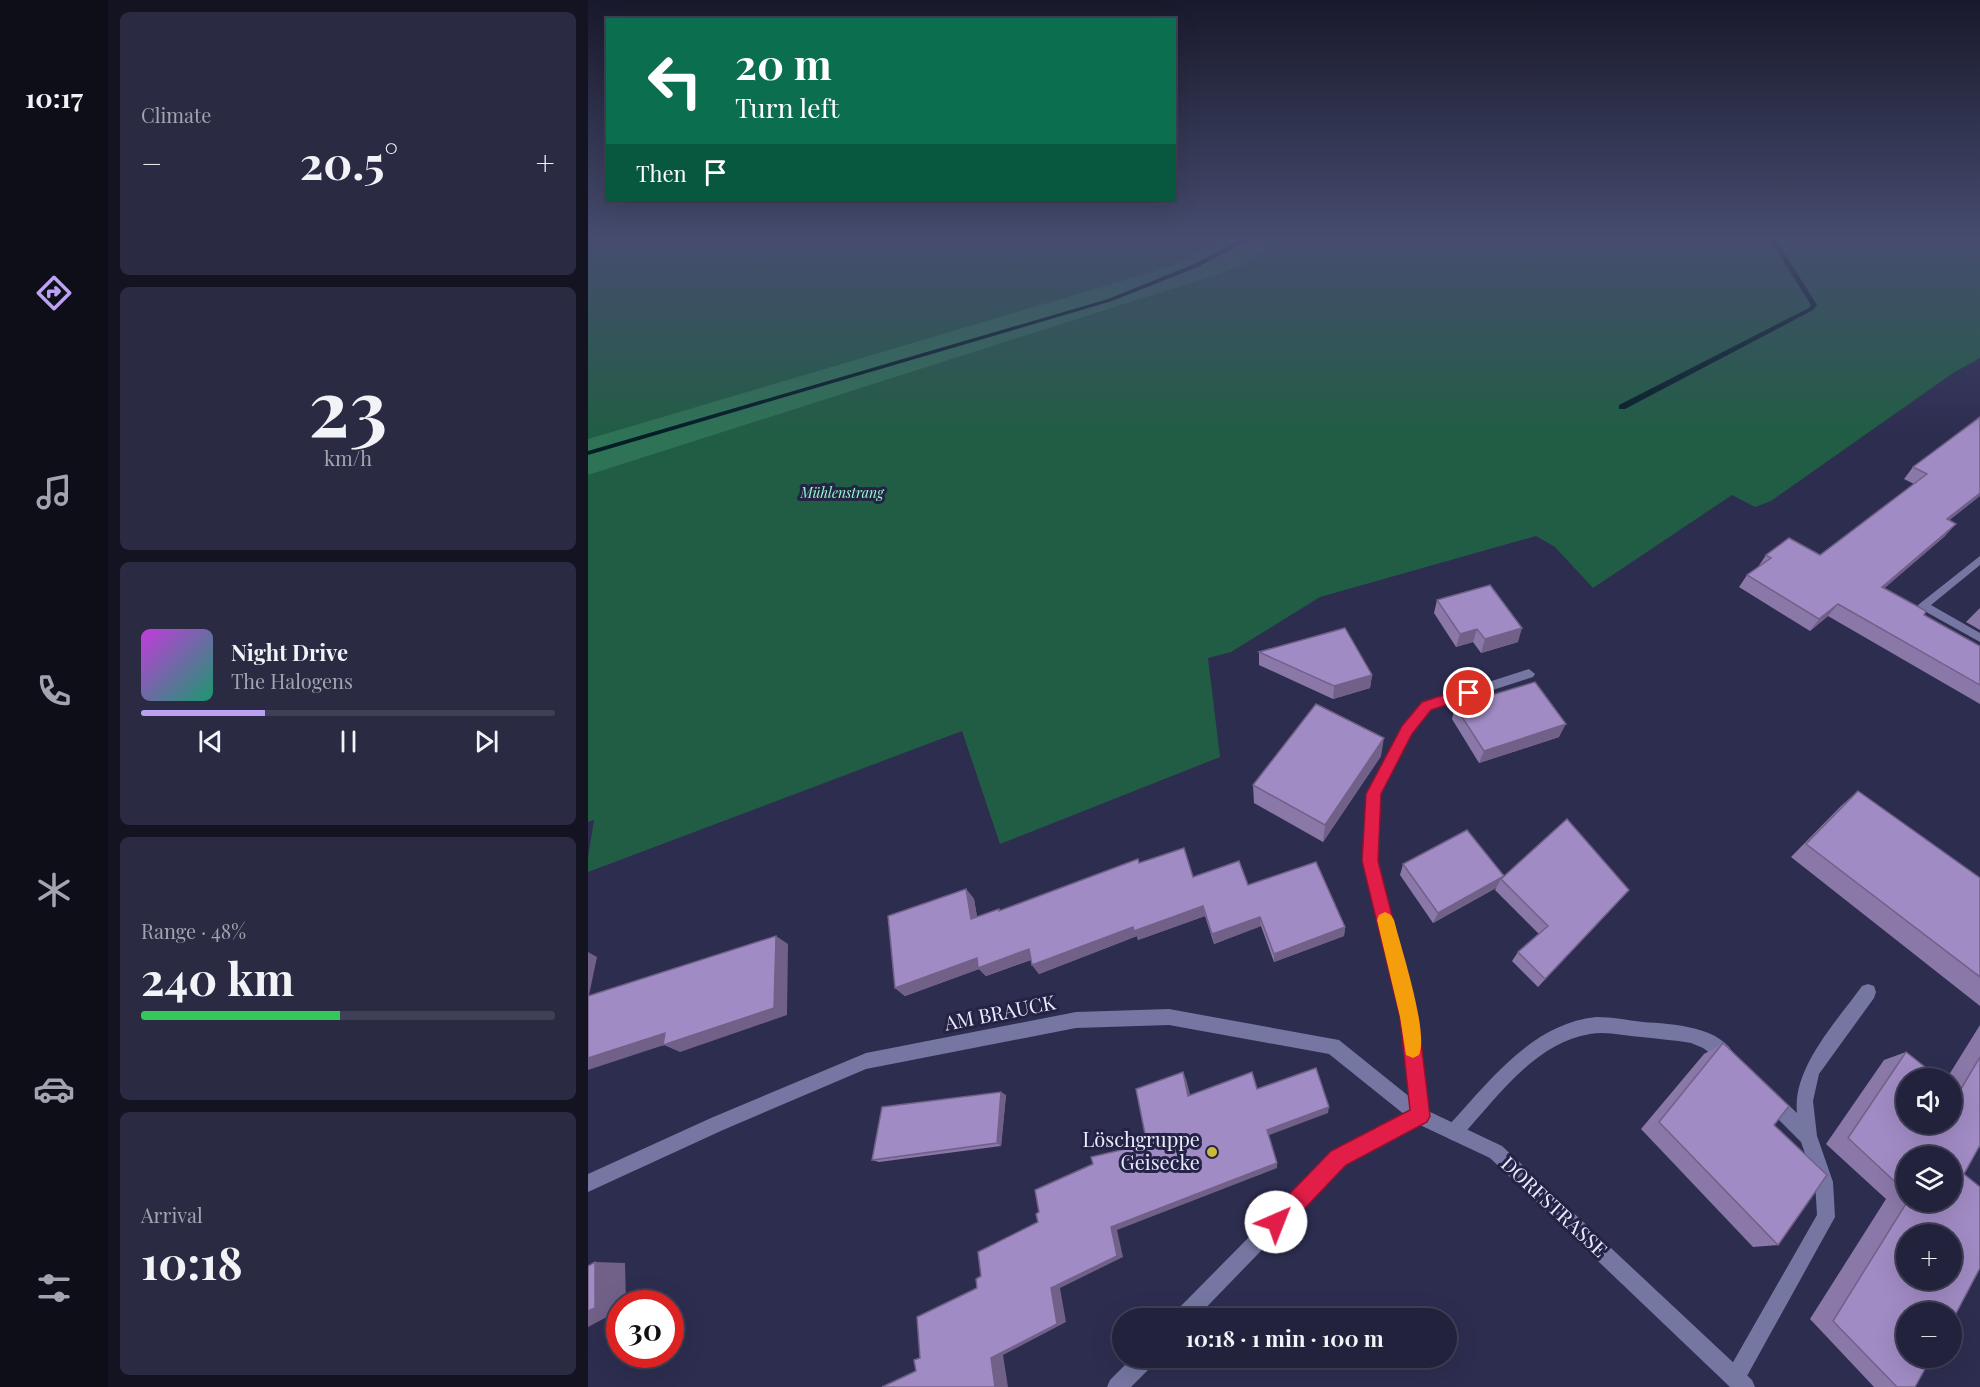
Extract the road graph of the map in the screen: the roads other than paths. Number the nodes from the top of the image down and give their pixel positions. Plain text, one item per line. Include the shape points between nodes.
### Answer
1 (1980, 560) edge
2 (1980, 638) edge
3 (1529, 674) dead end
4 (1868, 992) dead end
5 (1741, 1071) edge
6 (1758, 1087) edge
7 (1420, 1116) junction
8 (1454, 1132) junction
9 (1808, 1136) junction
10 (588, 1183) edge
11 (1193, 1308) edge
12 (1136, 1368) edge
13 (1740, 1382) edge
14 (1117, 1387) edge

1 - 2 street via 1923,605
3 - 7 street via 1427,706 1407,730 1374,794 1370,861 1409,1017
4 - 9 street via 1812,1070 1804,1101
5 - 8 street via 1716,1047 1693,1034 1591,1026 1558,1035 1526,1057
6 - 9 street
7 - 8 street, DORFSTRASSE
7 - 10 street, AM BRAUCK via 1333,1046 1169,1017 1076,1020 866,1061
7 - 11 street via 1339,1158
8 - 13 street, DORFSTRASSE via 1496,1152
9 - 13 street via 1824,1182 1826,1217
12 - 14 street

